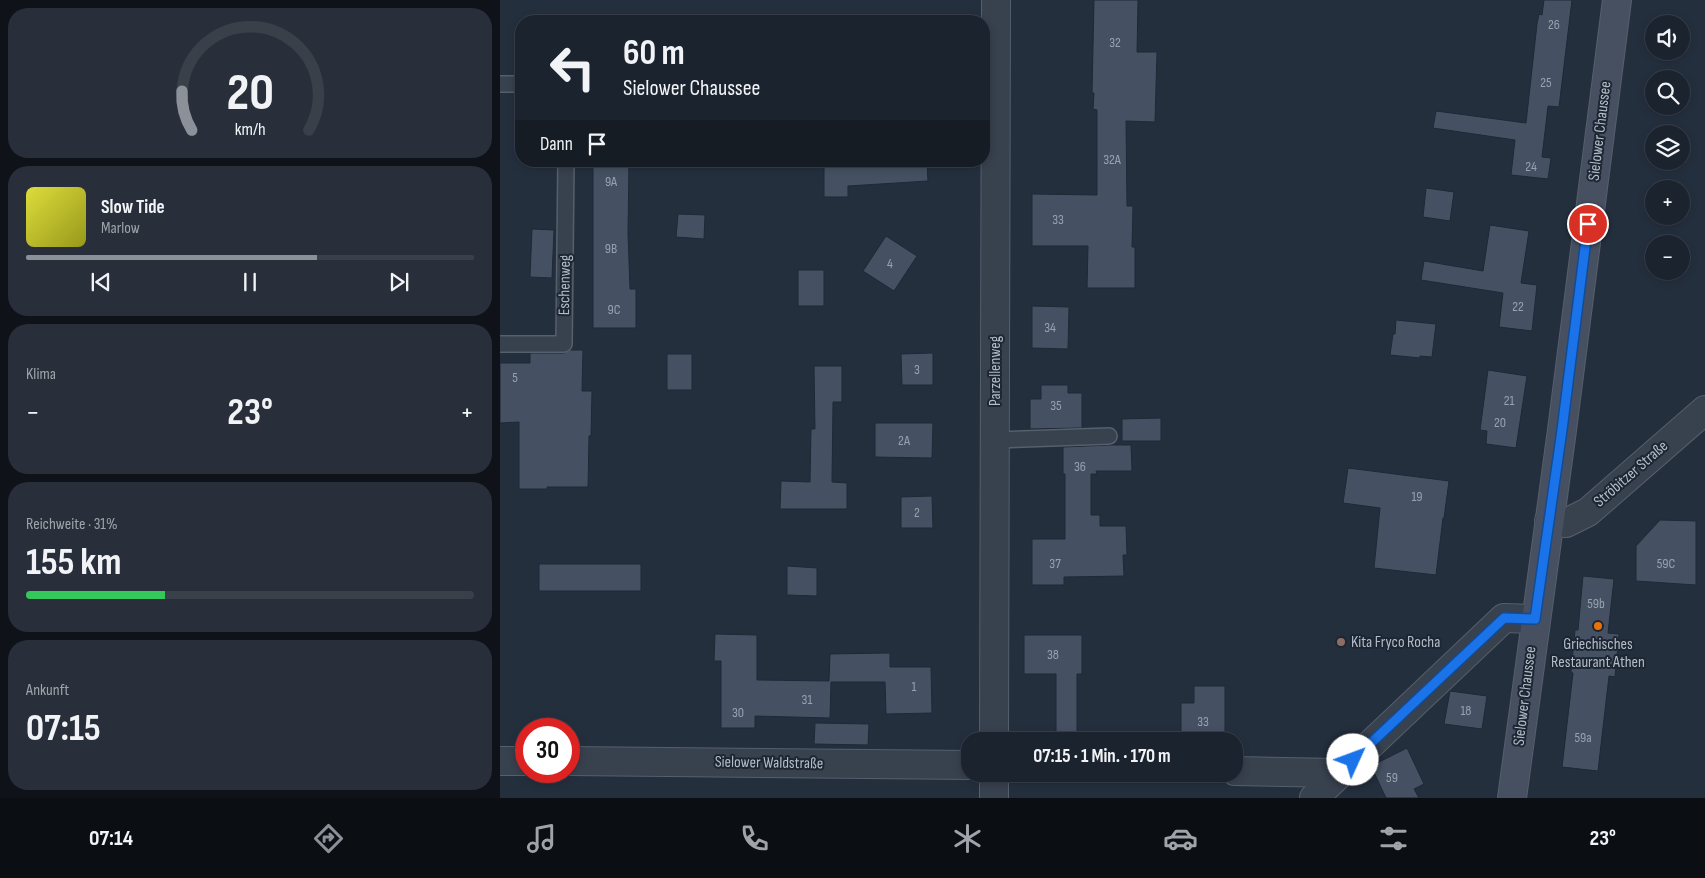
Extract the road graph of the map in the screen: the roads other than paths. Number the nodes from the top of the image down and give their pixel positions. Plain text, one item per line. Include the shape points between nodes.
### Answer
1 (996, 0) edge
2 (1617, 0) edge
3 (500, 84) edge
4 (515, 84) edge
5 (566, 167) edge
6 (500, 344) edge
7 (1705, 410) edge
8 (1109, 436) dead end
9 (995, 440) junction
10 (1549, 521) junction
11 (1535, 619) junction
12 (994, 732) edge
13 (500, 761) edge
14 (515, 761) edge
15 (580, 761) edge
16 (961, 765) edge
17 (1243, 771) edge
18 (1339, 773) junction
19 (994, 782) edge
20 (994, 798) edge
21 (1314, 798) edge
22 (1512, 798) edge

1 - 9 street, Parzellenweg
2 - 10 main road, Sielower Chaussee
3 - 4 lane
5 - 6 lane, Eschenweg via 564,344
7 - 10 street, Ströbitzer Straße via 1588,512 1566,523
8 - 9 lane
9 - 12 street, Parzellenweg
10 - 11 main road, Sielower Chaussee
11 - 18 street via 1504,618
11 - 22 main road, Sielower Chaussee
13 - 14 street
15 - 16 street, Sielower Waldstraße
17 - 18 street
18 - 21 street
19 - 20 street

